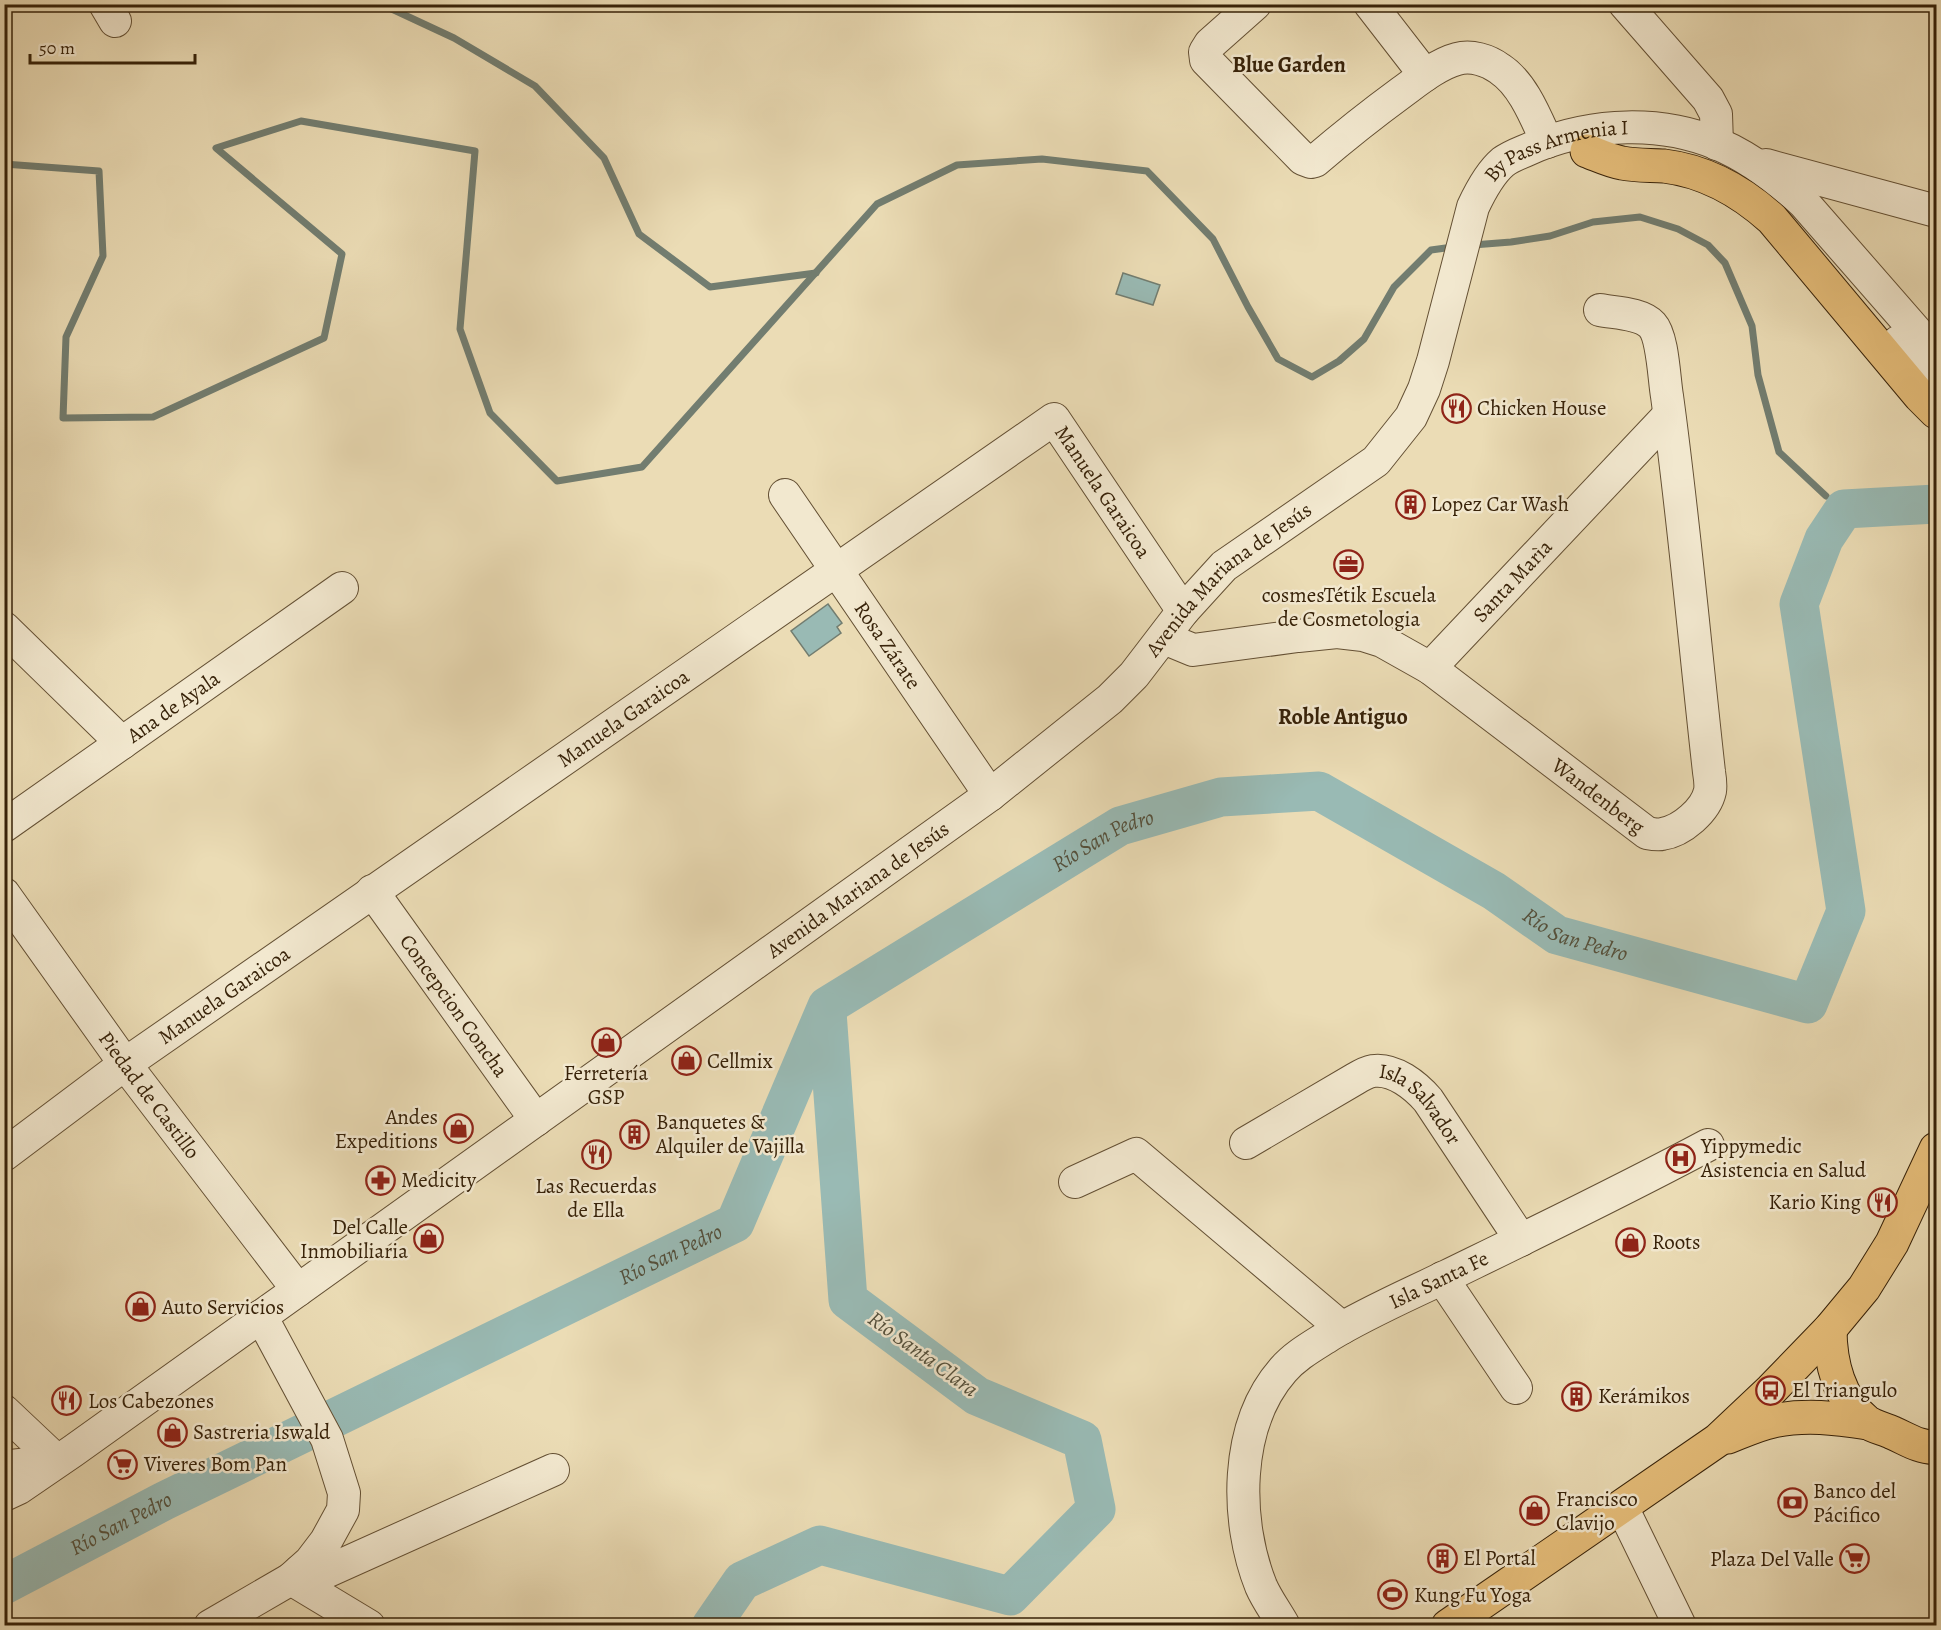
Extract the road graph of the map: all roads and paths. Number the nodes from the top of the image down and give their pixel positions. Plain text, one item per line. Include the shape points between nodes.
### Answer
1 (1255, 4) edge
2 (1370, 4) edge
3 (1625, 4) edge
4 (1425, 75) junction
5 (1547, 142) junction
6 (1717, 144) junction
7 (1587, 151) junction
8 (1752, 161) junction
9 (1490, 178) junction
10 (1796, 208) junction
11 (1936, 211) edge
12 (1600, 310) dead end
13 (1936, 354) edge
14 (1936, 384) edge
15 (1936, 412) edge
16 (1669, 415) junction
17 (785, 495) dead end
18 (837, 570) junction
19 (342, 588) dead end
20 (1183, 611) junction
21 (4, 628) edge
22 (1164, 638) junction
23 (1430, 668) junction
24 (122, 743) junction
25 (990, 795) junction
26 (4, 826) edge
27 (372, 891) junction
28 (4, 894) edge
29 (125, 1064) junction
30 (536, 1120) junction
31 (1246, 1143) dead end
32 (1708, 1145) dead end
33 (1936, 1149) edge
34 (4, 1155) edge
35 (1075, 1182) dead end
36 (1925, 1194) edge
37 (1521, 1240) junction
38 (1442, 1278) junction
39 (298, 1290) junction
40 (252, 1322) junction
41 (1342, 1328) junction
42 (1830, 1329) junction
43 (1516, 1388) dead end
44 (4, 1412) edge
45 (1868, 1423) junction
46 (1718, 1440) junction
47 (1930, 1451) edge
48 (57, 1461) junction
49 (4, 1469) edge
50 (553, 1470) dead end
51 (4, 1495) edge
52 (1622, 1507) junction
53 (295, 1575) junction
54 (210, 1626) edge
55 (369, 1626) edge
56 (1284, 1626) edge
57 (1448, 1626) edge
58 (1680, 1626) edge

1 - 4 street via 1210,44 1205,51 1206,60 1303,159 1315,161
2 - 4 street
3 - 6 street via 1708,99 1716,114
4 - 5 street via 1457,59 1480,59 1500,68 1519,89
5 - 6 street, By Pass Armenia I via 1580,132 1639,127 1669,130
5 - 9 street, By Pass Armenia I via 1503,162
6 - 8 street, By Pass Armenia I
7 - 9 street, By Pass Armenia I via 1544,157
7 - 10 street, By Pass Armenia I via 1641,152 1695,163
7 - 15 main road via 1623,164 1666,166 1702,176 1756,204 1773,219
8 - 10 street, By Pass Armenia I via 1779,180
8 - 11 street
9 - 20 street, Avenida Mariana de Jesús via 1473,207 1433,361 1411,417 1376,461 1240,554
10 - 13 street, By Pass Armenia I
10 - 14 street, By Pass Armenia I via 1917,365
12 - 16 street, Wandenberg via 1643,318 1652,324 1660,346
16 - 23 street, Santa Marìa
16 - 23 street, Wandenberg via 1711,790 1692,818 1673,831 1647,833
17 - 18 street, Rosa Zárate
18 - 20 street, Manuela Garaicoa via 1054,419
18 - 25 street, Rosa Zárate
18 - 27 street, Manuela Garaicoa
19 - 24 street, Ana de Ayala
20 - 22 street, Avenida Mariana de Jesús
21 - 24 street
22 - 23 street, Wandenberg via 1193,651 1337,632 1382,641
22 - 25 street, Avenida Mariana de Jesús via 1110,699
24 - 26 street, Ana de Ayala
25 - 30 street, Avenida Mariana de Jesús
27 - 29 street, Manuela Garaicoa
27 - 30 street, Concepcion Concha
28 - 29 street, Piedad de Castillo
29 - 34 street, Manuela Garaicoa
29 - 39 street, Piedad de Castillo
30 - 39 street, Avenida Mariana de Jesús
31 - 37 street, Isla Salvador via 1355,1078 1374,1071 1394,1074 1416,1086 1428,1100
32 - 37 street, Isla Santa Fe
33 - 36 main road
35 - 41 street via 1136,1154
36 - 42 main road via 1864,1288
37 - 38 street, Isla Santa Fe
38 - 41 street, Isla Santa Fe
38 - 43 street
39 - 40 street, Avenida Mariana de Jesús
40 - 48 street, Avenida Mariana de Jesús
40 - 53 street via 340,1476 344,1493 343,1510 326,1541
41 - 56 street, Isla Santa Fe via 1283,1369 1257,1410 1253,1426 1243,1480 1246,1535 1262,1587
42 - 45 main road via 1838,1380
42 - 46 main road
44 - 48 street
45 - 46 main road via 1804,1417 1772,1421
45 - 47 main road
46 - 52 main road
48 - 49 street, Avenida Mariana de Jesús
48 - 51 street, Avenida Mariana de Jesús
50 - 53 street via 326,1572
52 - 57 main road
52 - 58 street
53 - 54 street
53 - 55 street

